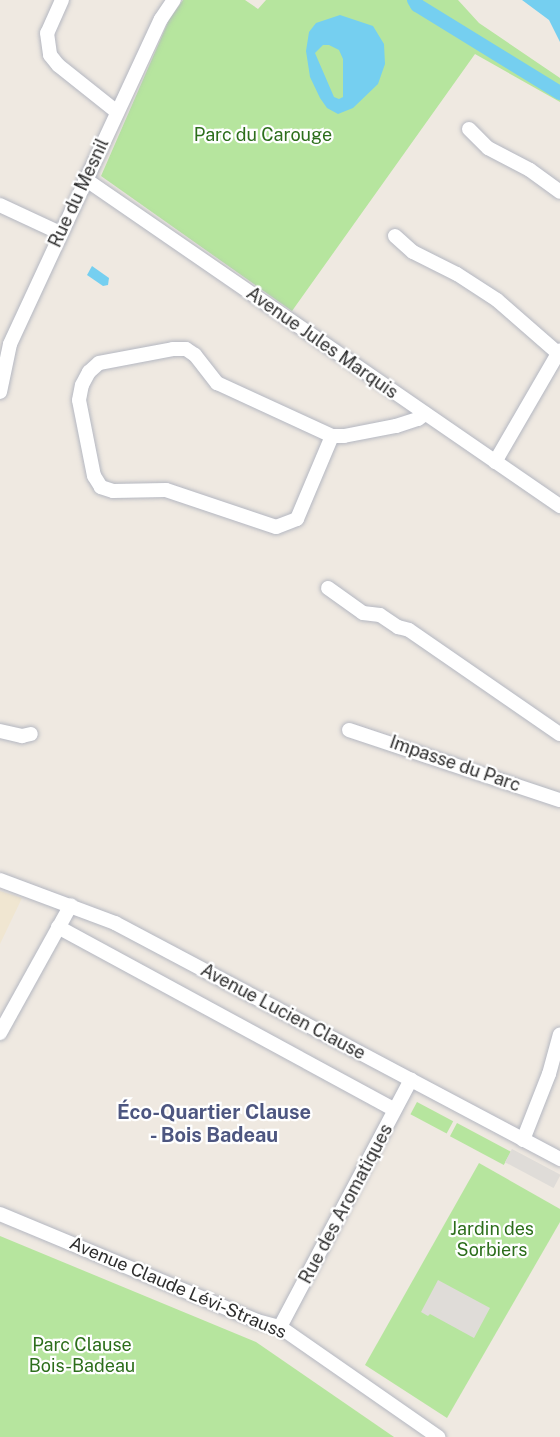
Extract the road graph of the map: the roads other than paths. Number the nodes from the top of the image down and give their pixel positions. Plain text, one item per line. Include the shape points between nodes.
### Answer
1 (62, 0) edge
2 (174, 0) edge
3 (117, 112) junction
4 (469, 129) dead end
5 (85, 179) junction
6 (560, 192) edge
7 (0, 205) edge
8 (60, 233) junction
9 (395, 236) dead end
10 (559, 353) edge
11 (0, 388) edge
12 (425, 414) junction
13 (332, 436) junction
14 (495, 462) junction
15 (560, 506) edge
16 (328, 588) dead end
17 (349, 730) dead end
18 (0, 731) edge
19 (31, 734) dead end
20 (560, 734) edge
21 (560, 800) edge
22 (0, 880) edge
23 (71, 906) junction
24 (58, 927) junction
25 (0, 1033) edge
26 (560, 1034) edge
27 (411, 1080) junction
28 (395, 1110) junction
29 (523, 1140) junction
30 (560, 1160) edge
31 (0, 1214) edge
32 (280, 1328) junction
33 (438, 1437) edge

1 - 3 street via 47,33 50,55
2 - 3 street, Rue du Mesnil via 160,19
3 - 5 street, Rue du Mesnil
4 - 6 street via 488,148 530,170
5 - 8 street, Rue du Mesnil
5 - 12 street, Avenue Jules Marquis
7 - 8 street
8 - 11 street, Rue du Mesnil via 10,344
9 - 10 street via 413,252 457,273 497,300
10 - 14 street
12 - 13 street via 396,426
12 - 14 street, Avenue Jules Marquis
13 - 13 street via 217,383 186,349 99,363 82,384 79,400 94,476 101,487 113,491 166,490 276,527 297,519
14 - 15 street, Avenue Jules Marquis
16 - 20 street via 363,613 380,615 409,630
17 - 21 street, Impasse du Parc
18 - 19 street
22 - 23 street, Avenue Lucien Clause
23 - 24 street
23 - 27 street, Avenue Lucien Clause via 143,938
24 - 25 street
24 - 28 street
26 - 29 street
27 - 28 street, Rue des Aromatiques
27 - 29 street, Avenue Lucien Clause
28 - 32 street, Rue des Aromatiques
29 - 30 street, Avenue Lucien Clause
31 - 32 street, Avenue Claude Lévi-Strauss
32 - 33 street, Avenue Claude Lévi-Strauss

